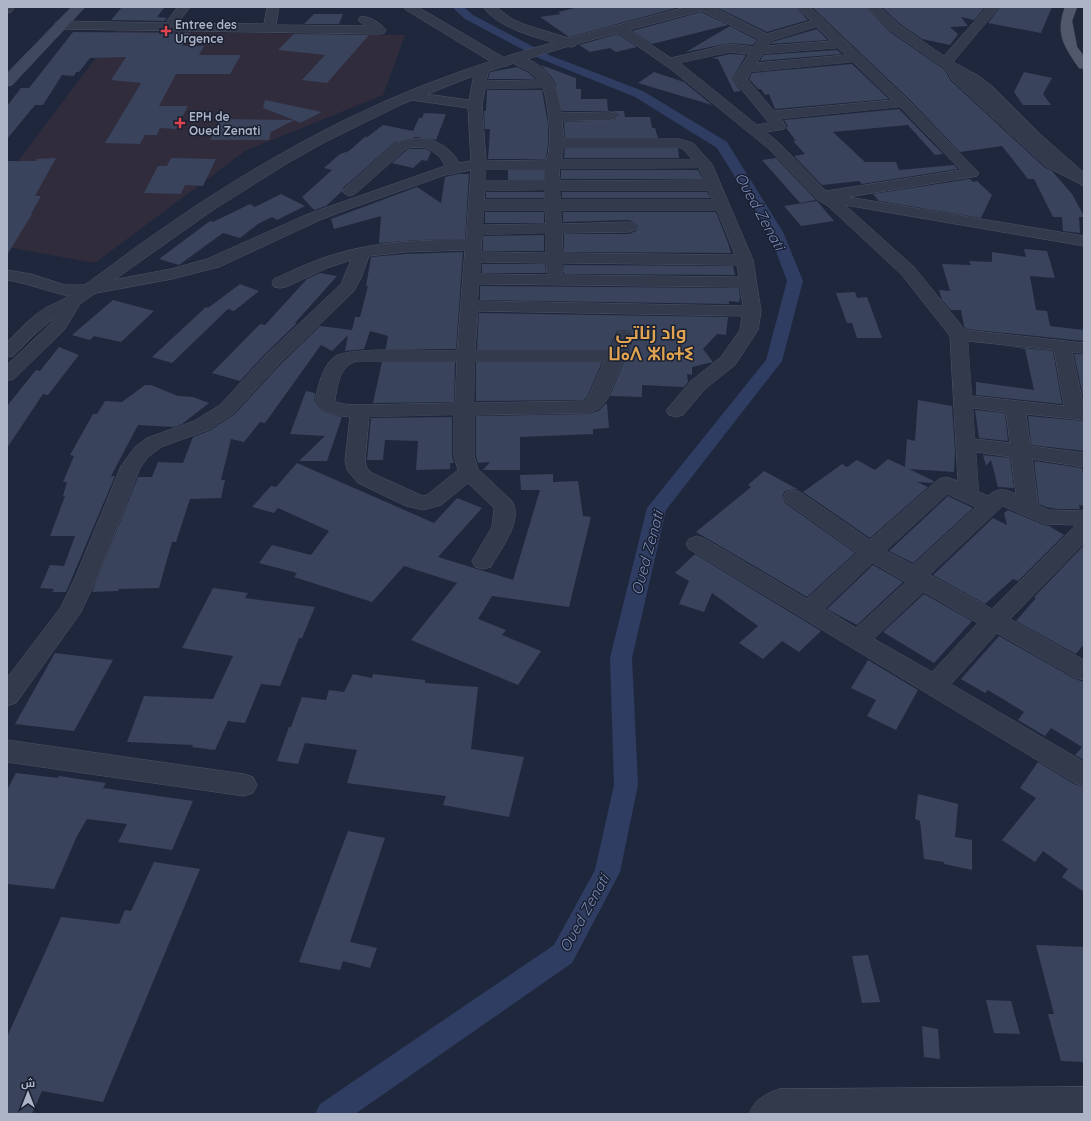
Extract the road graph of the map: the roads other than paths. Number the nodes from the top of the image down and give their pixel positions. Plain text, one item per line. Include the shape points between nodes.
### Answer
1 (79, 7) edge
2 (184, 7) edge
3 (273, 7) edge
4 (410, 7) edge
5 (488, 7) edge
6 (700, 7) edge
7 (704, 7) edge
8 (803, 7) edge
9 (873, 7) edge
10 (993, 7) edge
11 (1071, 7) edge
12 (364, 20) dead end
13 (819, 23) junction
14 (60, 25) junction
15 (169, 26) junction
16 (269, 28) junction
17 (619, 29) junction
18 (766, 38) junction
19 (570, 43) junction
20 (841, 44) junction
21 (758, 51) junction
22 (856, 58) junction
23 (514, 60) junction
24 (669, 62) junction
25 (948, 65) junction
26 (1084, 65) edge
27 (747, 68) junction
28 (481, 77) junction
29 (8, 80) edge
30 (549, 84) junction
31 (410, 96) junction
32 (903, 102) junction
33 (475, 105) junction
34 (610, 116) dead end
35 (770, 116) junction
36 (554, 117) junction
37 (753, 130) junction
38 (557, 143) junction
39 (617, 143) junction
40 (553, 164) junction
41 (620, 164) junction
42 (706, 164) junction
43 (479, 165) junction
44 (454, 168) junction
45 (389, 169) junction
46 (425, 178) junction
47 (1084, 181) edge
48 (622, 185) junction
49 (713, 185) junction
50 (478, 186) junction
51 (553, 186) junction
52 (350, 191) dead end
53 (822, 196) junction
54 (477, 205) junction
55 (553, 205) junction
56 (627, 205) junction
57 (722, 205) junction
58 (629, 227) junction
59 (554, 229) junction
60 (1084, 241) edge
61 (474, 244) junction
62 (362, 252) junction
63 (555, 258) junction
64 (632, 259) junction
65 (745, 260) junction
66 (7, 275) edge
67 (471, 279) junction
68 (555, 280) junction
69 (634, 281) junction
70 (748, 282) junction
71 (280, 283) dead end
72 (79, 296) junction
73 (469, 306) junction
74 (556, 307) junction
75 (637, 309) junction
76 (752, 311) junction
77 (959, 335) junction
78 (624, 336) dead end
79 (1062, 346) junction
80 (1084, 348) edge
81 (7, 352) edge
82 (466, 355) junction
83 (616, 356) junction
84 (7, 375) edge
85 (963, 401) junction
86 (1015, 407) junction
87 (463, 410) junction
88 (360, 411) junction
89 (676, 411) dead end
90 (1079, 414) edge
91 (966, 444) junction
92 (1022, 452) junction
93 (1084, 460) edge
94 (469, 472) junction
95 (969, 495) junction
96 (793, 497) dead end
97 (990, 506) junction
98 (1028, 509) junction
99 (1084, 518) edge
100 (1084, 530) edge
101 (696, 544) dead end
102 (871, 552) junction
103 (483, 561) dead end
104 (918, 578) junction
105 (809, 611) junction
106 (994, 621) junction
107 (858, 640) junction
108 (1082, 666) edge
109 (934, 686) junction
110 (7, 696) edge
111 (7, 751) edge
112 (1084, 775) edge
113 (244, 785) dead end
114 (1084, 1103) edge
115 (955, 1109) edge
116 (1028, 1109) edge
117 (765, 1114) edge

1 - 14 main road
2 - 15 street
3 - 16 street
4 - 23 street
5 - 19 street via 508,22
6 - 17 street
7 - 18 street
8 - 13 street
9 - 25 street via 895,28
10 - 25 street
11 - 26 main road via 1066,21 1068,36 1071,47
12 - 16 street via 380,30
13 - 18 street
13 - 20 street
14 - 15 street
14 - 29 main road
15 - 16 street
17 - 19 street
17 - 24 street
18 - 21 street
19 - 23 street
20 - 21 street
20 - 22 street
21 - 24 street via 730,48
21 - 27 street
22 - 27 street
22 - 32 street
23 - 28 street
23 - 30 street via 530,66
24 - 37 street
25 - 47 street via 988,90
27 - 35 street via 740,79
28 - 30 street
28 - 31 street
28 - 33 street
30 - 36 street
31 - 33 street
31 - 72 street via 299,149 251,178 196,213
32 - 35 street
32 - 53 street via 972,173
33 - 43 street
34 - 36 street
35 - 37 street via 779,126
36 - 38 street
37 - 53 street via 791,163
38 - 39 street
38 - 40 street
39 - 41 street
39 - 42 street via 679,143 688,146
40 - 41 street
40 - 43 street
40 - 51 street
41 - 42 street
41 - 48 street
42 - 49 street
43 - 44 street
43 - 50 street
44 - 45 street via 439,148 423,142 412,142 402,145
44 - 46 street
45 - 46 street
45 - 52 street
46 - 72 street via 314,217 212,263
48 - 49 street
48 - 51 street
49 - 57 street
50 - 51 street
50 - 54 street
51 - 55 street
53 - 60 street
53 - 77 street via 908,271
54 - 55 street
54 - 61 street
55 - 56 street
55 - 59 street
56 - 57 street
56 - 58 street
57 - 65 street
58 - 59 street
58 - 64 street
59 - 61 street
59 - 63 street
61 - 62 street via 412,246
61 - 63 street
61 - 67 street
62 - 71 street via 319,265
62 - 110 street via 348,287 270,362 237,400 202,426 146,447 138,456 131,466 70,612
63 - 64 street
63 - 68 street
64 - 65 street
64 - 69 street
65 - 70 street
66 - 72 street via 25,278
67 - 68 street
67 - 73 street
68 - 69 street
68 - 74 street
69 - 70 street
69 - 75 street
70 - 76 street
72 - 81 street via 46,315
72 - 84 street via 59,324
73 - 74 street
73 - 82 street
74 - 75 street
75 - 76 street
76 - 89 street via 748,330 728,361 698,385
77 - 79 street
77 - 85 street
78 - 83 street
79 - 80 street
79 - 90 street
82 - 83 street
82 - 87 street
82 - 88 street via 357,356 344,360 335,368 325,399 329,406
83 - 87 street via 598,398 588,407
85 - 86 street
85 - 91 street
86 - 90 street
86 - 92 street
87 - 88 street
87 - 94 street via 464,456
88 - 94 street via 355,461 357,470 365,478 413,502 423,503 434,500
91 - 92 street
91 - 95 street
92 - 93 street
92 - 98 street
94 - 103 street via 505,506 503,527
95 - 97 street
95 - 102 street via 946,484
96 - 102 street
97 - 98 street via 1001,496
97 - 104 street
98 - 99 street via 1045,517
100 - 106 street
101 - 105 street
102 - 104 street
102 - 105 street
104 - 106 street
104 - 107 street
105 - 107 street
106 - 108 street
106 - 109 street
107 - 109 street
109 - 112 street
111 - 113 street
114 - 116 street
115 - 116 street
115 - 117 street via 779,1104

